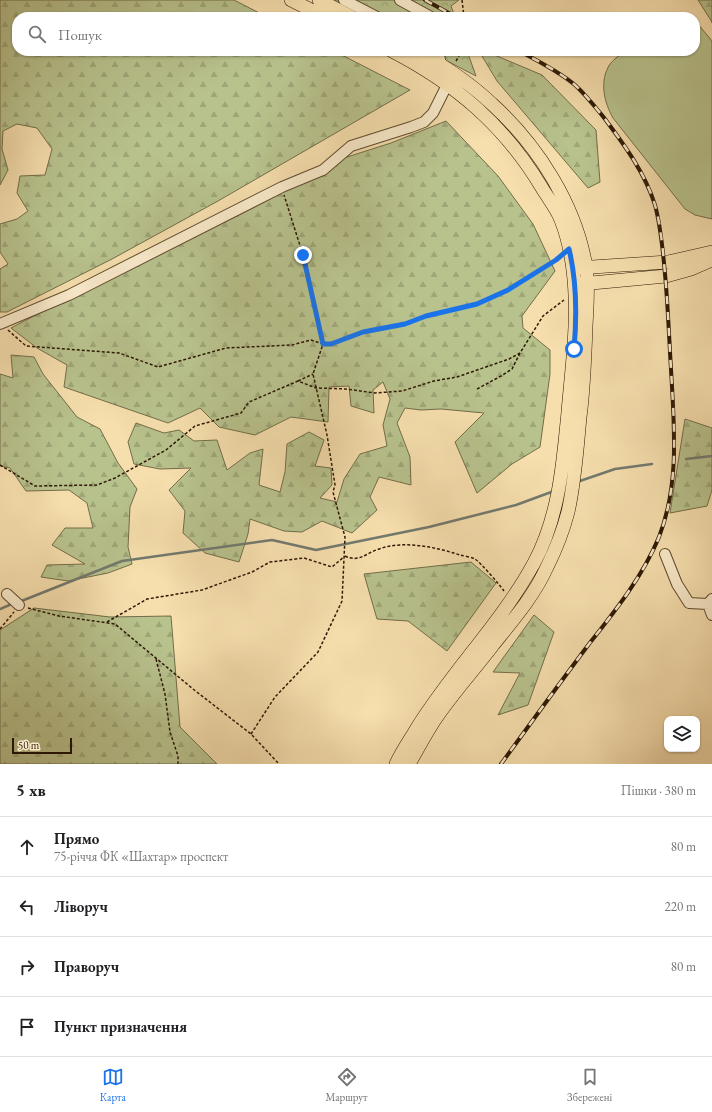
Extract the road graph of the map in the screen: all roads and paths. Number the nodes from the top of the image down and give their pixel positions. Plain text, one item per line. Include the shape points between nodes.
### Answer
1 (291, 0) edge
2 (318, 0) edge
3 (344, 0) edge
4 (400, 0) edge
5 (462, 0) edge
6 (314, 12) edge
7 (342, 12) edge
8 (367, 12) edge
9 (422, 12) edge
10 (463, 12) edge
11 (402, 56) edge
12 (427, 56) edge
13 (439, 56) edge
14 (441, 64) junction
15 (447, 85) junction
16 (282, 187) junction
17 (569, 249) junction
18 (712, 252) edge
19 (712, 260) edge
20 (580, 268) junction
21 (581, 284) junction
22 (0, 324) edge
23 (323, 344) junction
24 (520, 353) junction
25 (313, 374) junction
26 (298, 381) junction
27 (316, 388) junction
28 (477, 388) dead end
29 (0, 465) edge
30 (665, 554) dead end
31 (345, 556) junction
32 (7, 594) dead end
33 (507, 595) dead end
34 (710, 601) edge
35 (19, 605) junction
36 (712, 615) edge
37 (106, 623) junction
38 (0, 629) edge
39 (156, 657) junction
40 (251, 734) junction
41 (178, 764) edge
42 (279, 764) edge
43 (396, 764) edge
44 (409, 764) edge

1 - 6 main road
2 - 7 main road
3 - 8 street
4 - 9 street
5 - 10 path
11 - 15 main road
12 - 14 main road
13 - 14 street
14 - 20 main road via 492,104 522,135 542,163 572,216 583,251
15 - 16 street via 433,113 424,122 351,146 323,170
15 - 17 main road via 484,114 511,143 531,170 561,220
16 - 22 street via 69,295
16 - 23 path via 303,255
17 - 20 main road
17 - 23 path via 508,290 477,304 426,316 405,324 363,332 331,344
18 - 20 main road via 668,262
19 - 21 main road via 666,276
20 - 21 main road
21 - 24 path via 543,316
21 - 43 main road via 561,482 548,531 521,586 428,710
21 - 44 main road via 585,367 573,485 560,537 533,593 435,720
22 - 23 path via 26,346 119,353 158,367 226,348 292,345 311,340
23 - 25 path
24 - 27 path via 457,377 402,391 375,393
24 - 28 path via 512,369
25 - 26 path
25 - 27 path
26 - 27 path
26 - 29 path via 249,402 240,413 196,426 166,450 115,478 96,485 35,486
27 - 31 path via 327,435 335,485 333,492 345,537
30 - 34 street via 677,584 689,603
31 - 33 path via 357,559 378,549 414,545 449,552 475,559
31 - 37 path via 332,567 304,558 270,562 252,572 202,590 147,599
31 - 40 path via 342,601 318,652 275,697
32 - 35 street
34 - 36 street
35 - 37 path via 59,616
35 - 38 path
37 - 39 path via 115,624
39 - 40 path
39 - 41 path
40 - 42 path

